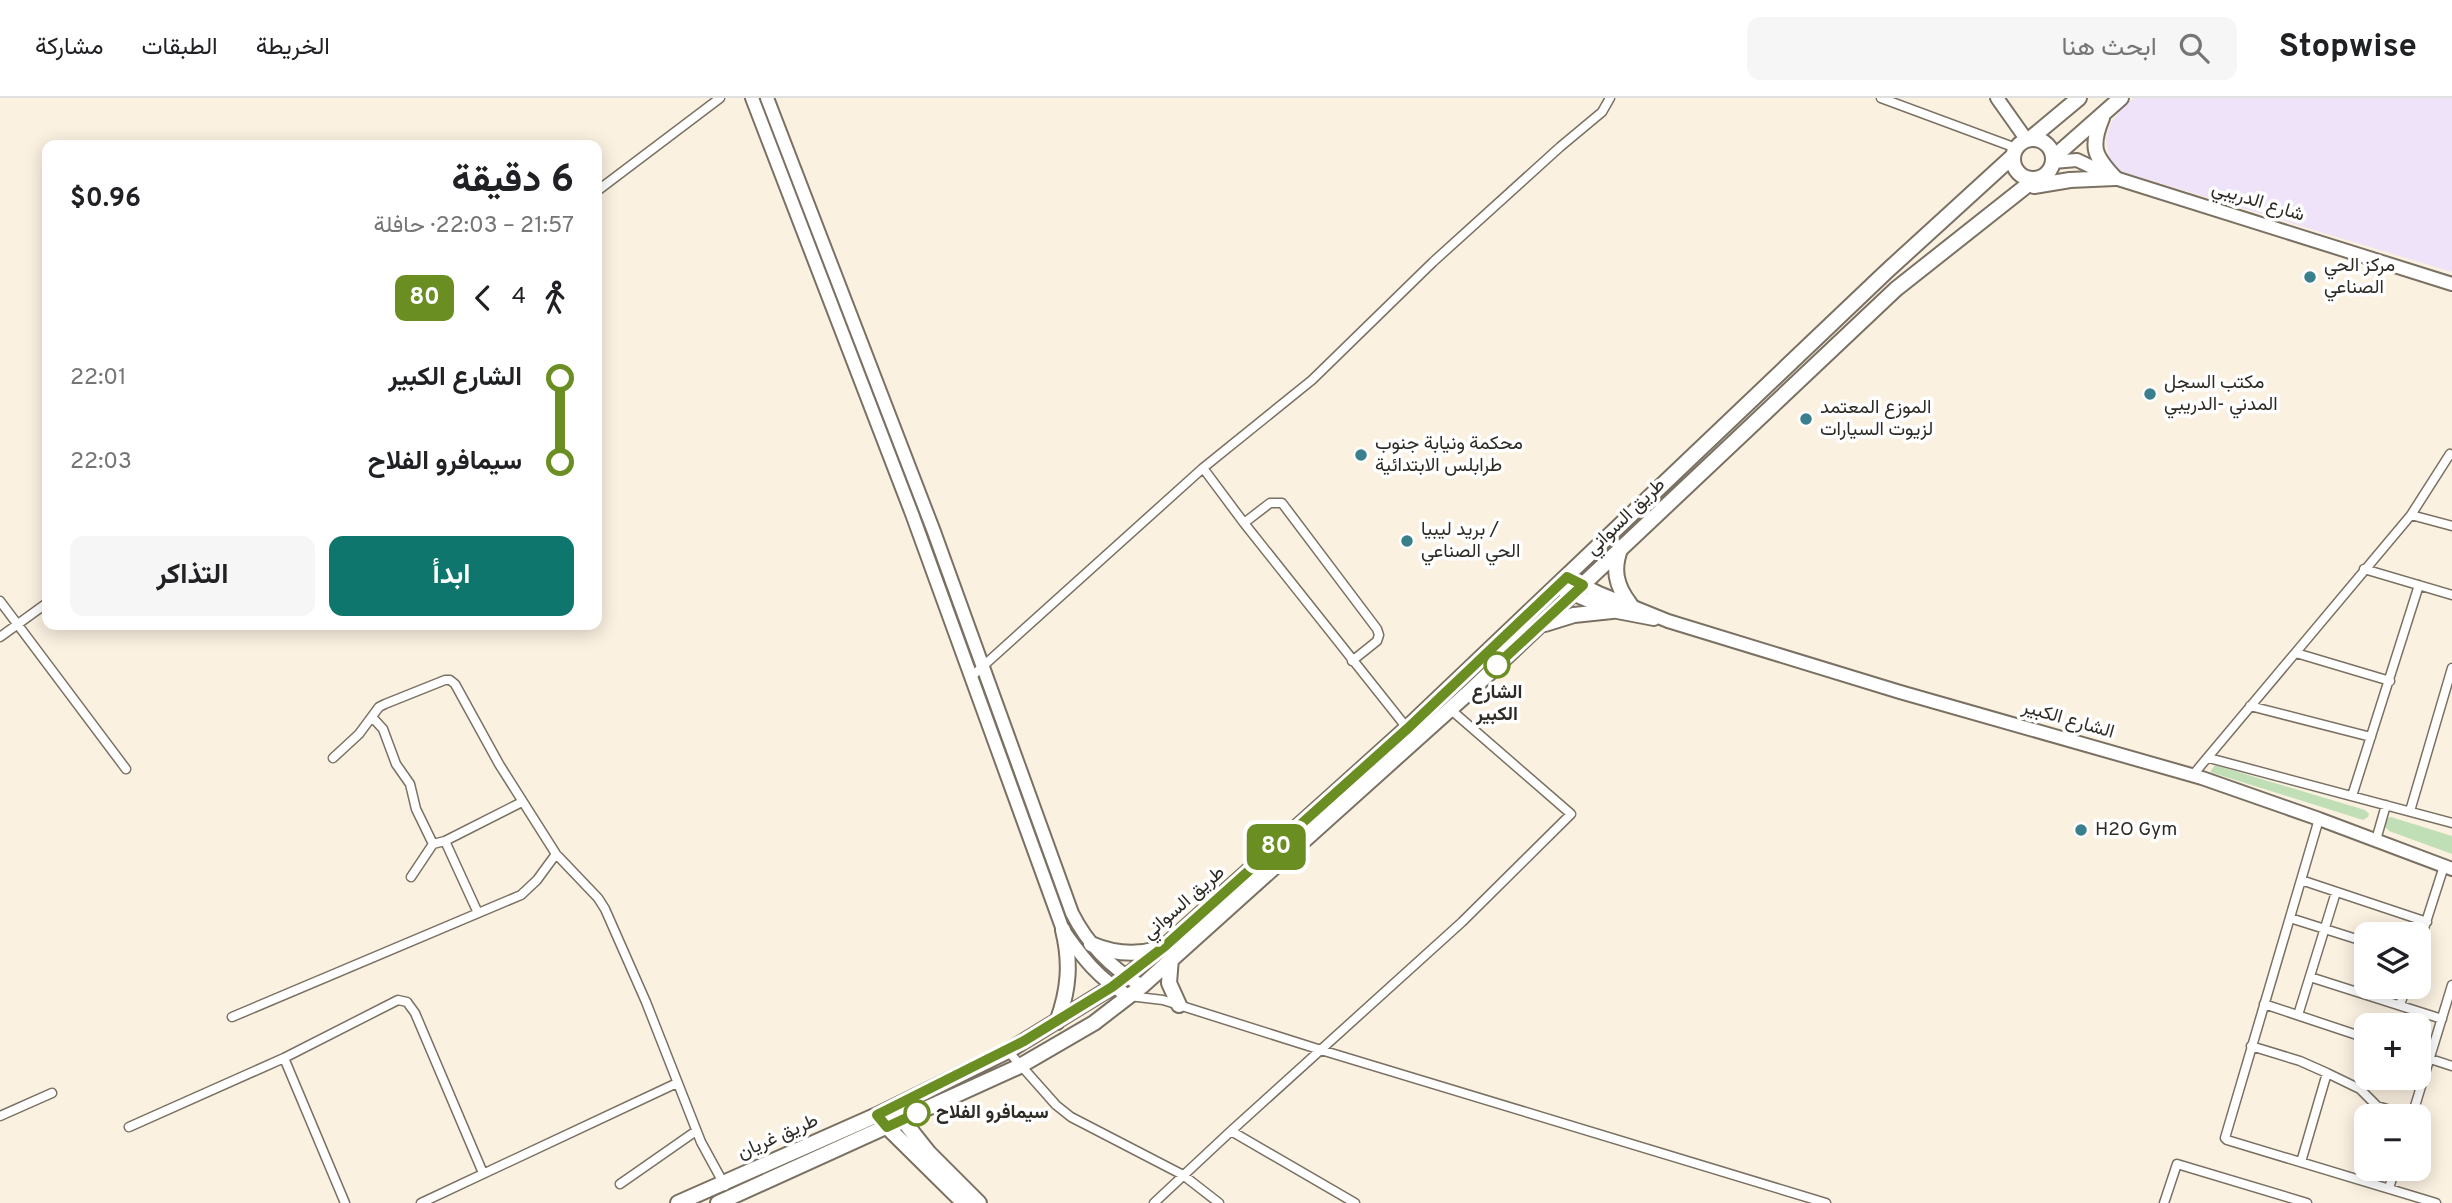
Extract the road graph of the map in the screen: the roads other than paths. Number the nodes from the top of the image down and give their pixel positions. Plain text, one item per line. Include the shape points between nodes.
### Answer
1 (720, 98) edge
2 (752, 98) edge
3 (767, 98) edge
4 (1610, 98) edge
5 (1881, 98) edge
6 (1997, 98) edge
7 (2079, 98) edge
8 (2121, 98) edge
9 (2104, 114) junction
10 (2021, 145) junction
11 (2053, 160) junction
12 (2115, 178) junction
13 (2035, 179) junction
14 (602, 187) edge
15 (2022, 190) junction
16 (2452, 284) edge
17 (2451, 452) edge
18 (1203, 468) junction
19 (2411, 514) junction
20 (1244, 523) junction
21 (2452, 526) edge
22 (1622, 546) junction
23 (2364, 569) junction
24 (1567, 577) junction
25 (2419, 585) junction
26 (1556, 587) junction
27 (1577, 590) junction
28 (2452, 595) edge
29 (0, 601) edge
30 (1630, 604) junction
31 (42, 606) edge
32 (1612, 611) junction
33 (1668, 621) junction
34 (17, 624) junction
35 (1537, 626) junction
36 (0, 637) edge
37 (2296, 653) junction
38 (1352, 661) junction
39 (983, 664) junction
40 (2452, 668) edge
41 (971, 677) junction
42 (2390, 681) junction
43 (2250, 706) junction
44 (1450, 709) junction
45 (372, 717) junction
46 (1407, 729) junction
47 (2371, 737) junction
48 (333, 758) dead end
49 (2209, 758) junction
50 (127, 769) dead end
51 (2192, 776) junction
52 (2352, 796) junction
53 (522, 802) junction
54 (2386, 805) junction
55 (2410, 811) junction
56 (2319, 819) junction
57 (2452, 824) edge
58 (2376, 840) junction
59 (445, 841) junction
60 (433, 844) junction
61 (556, 853) junction
62 (2448, 867) edge
63 (411, 877) dead end
64 (2301, 880) junction
65 (2336, 892) junction
66 (478, 913) junction
67 (2290, 918) junction
68 (2427, 922) joint
69 (2325, 929) junction
70 (1063, 930) junction
71 (2354, 938) edge
72 (1091, 944) junction
73 (1168, 952) junction
74 (2310, 976) junction
75 (1126, 977) junction
76 (2452, 985) edge
77 (1142, 986) junction
78 (1112, 987) junction
79 (1129, 996) junction
80 (2402, 999) edge
81 (1163, 1000) junction
82 (2264, 1004) junction
83 (1179, 1005) junction
84 (2400, 1005) junction
85 (2298, 1015) junction
86 (232, 1017) dead end
87 (2442, 1019) junction
88 (1057, 1022) junction
89 (2354, 1034) edge
90 (2251, 1046) junction
91 (1008, 1051) junction
92 (1321, 1051) junction
93 (2431, 1053) edge
94 (284, 1058) junction
95 (2431, 1060) edge
96 (1020, 1066) junction
97 (2452, 1066) edge
98 (2327, 1073) junction
99 (677, 1083) junction
100 (52, 1093) dead end
101 (2375, 1104) edge
102 (893, 1108) junction
103 (877, 1115) junction
104 (0, 1116) edge
105 (902, 1120) junction
106 (129, 1127) dead end
107 (887, 1127) junction
108 (1231, 1130) junction
109 (696, 1131) junction
110 (2301, 1162) junction
111 (483, 1173) junction
112 (1183, 1175) junction
113 (2391, 1181) edge
114 (723, 1182) junction
115 (620, 1184) dead end
116 (2389, 1188) junction
117 (725, 1200) edge
118 (345, 1203) edge
119 (421, 1203) edge
120 (678, 1203) edge
121 (964, 1203) edge
122 (979, 1203) edge
123 (1154, 1203) edge
124 (1219, 1203) edge
125 (1354, 1203) edge
126 (1826, 1203) edge
127 (2164, 1203) edge
128 (2307, 1203) edge
129 (2436, 1203) edge

1 - 14 street
2 - 41 main road
3 - 39 main road
4 - 18 street via 1602,112 1433,262 1312,380
5 - 10 street
6 - 10 main road
7 - 10 highway, طريق السواني
8 - 9 highway
9 - 11 highway
9 - 12 highway via 2095,148
10 - 11 highway via 2045,142
10 - 13 highway via 2014,165 2018,173
10 - 24 highway, طريق السواني
11 - 12 main road, شارع الدريبي via 2077,160
11 - 13 highway via 2047,173
12 - 15 highway via 2053,182
12 - 16 main road, شارع الدريبي
13 - 15 highway, طريق السواني
15 - 22 highway, طريق السواني via 1908,278
17 - 19 street
18 - 20 street
18 - 39 street
19 - 21 street
19 - 23 street
20 - 38 street
20 - 38 street via 1270,503 1282,503 1377,629 1377,641
22 - 27 highway, طريق السواني
22 - 30 highway via 1615,570
23 - 25 street
23 - 37 street
24 - 26 highway, طريق السواني
24 - 27 main road, الشارع الكبير
25 - 28 street
25 - 42 street
26 - 27 main road, الشارع الكبير
26 - 46 highway, طريق السواني
27 - 30 main road, الشارع الكبير
27 - 32 main road, الشارع الكبير
27 - 35 highway, طريق السواني
29 - 34 street
30 - 33 main road, الشارع الكبير
31 - 34 street
32 - 33 main road, الشارع الكبير
32 - 35 highway via 1574,615
33 - 51 main road, الشارع الكبير
34 - 36 street
34 - 50 street
35 - 44 highway, طريق السواني
37 - 42 street
37 - 43 street
38 - 46 street
39 - 41 street
39 - 72 main road via 1072,913
40 - 55 street
41 - 70 main road
42 - 47 street
43 - 47 street
43 - 49 street
44 - 73 highway, طريق السواني
44 - 92 street via 1571,814
45 - 48 street
45 - 53 street via 385,704 450,680
45 - 60 street via 383,729 396,764 410,784
46 - 73 highway, طريق السواني
47 - 52 street
49 - 51 street
49 - 52 street
51 - 56 main road, الشارع الكبير
52 - 54 street
53 - 59 street
53 - 61 street
54 - 55 street
54 - 58 street
55 - 57 street
56 - 58 main road, الشارع الكبير
56 - 64 street
58 - 62 main road, الشارع الكبير
59 - 60 street
59 - 66 street
60 - 63 street
61 - 66 street via 521,895
61 - 99 street via 605,909
62 - 68 street
64 - 65 street
64 - 67 street
65 - 68 street
65 - 69 street
66 - 86 street
67 - 69 street
67 - 82 street
69 - 71 street
69 - 74 street
70 - 78 main road via 1084,960
70 - 88 highway via 1068,986
72 - 73 highway via 1128,953
72 - 75 main road
73 - 75 highway, طريق السواني
73 - 77 highway, طريق السواني
73 - 83 highway via 1169,983
74 - 84 street
74 - 85 street
75 - 77 main road
75 - 78 highway, طريق السواني
76 - 87 street
77 - 79 highway, طريق السواني
77 - 81 street
78 - 79 main road
78 - 88 highway, طريق السواني
79 - 81 street
79 - 96 highway, طريق السواني via 1094,1023
80 - 84 street
81 - 83 street
82 - 85 street
82 - 90 street
83 - 92 street
84 - 87 street
85 - 89 street
87 - 93 street
88 - 91 highway, طريق السواني
90 - 98 street
90 - 110 street via 2225,1138
91 - 96 street
91 - 102 highway, طريق السواني
92 - 108 street
92 - 126 street
94 - 106 street
94 - 111 street via 398,1000 407,1002
94 - 118 street
95 - 97 street
96 - 105 highway, طريق السواني
96 - 112 street via 1071,1117
98 - 101 street via 2360,1089
98 - 110 street
99 - 109 street
99 - 111 street
100 - 104 street
102 - 103 highway, طريق غريان
102 - 105 highway
103 - 107 highway
103 - 114 highway, طريق غريان
105 - 107 highway, طريق غريان
105 - 122 highway
107 - 117 highway, طريق غريان
107 - 121 highway
108 - 112 street
108 - 125 street
109 - 114 street
109 - 115 street
110 - 116 street
111 - 119 street
112 - 123 street
112 - 124 street
113 - 116 street
114 - 117 street
114 - 120 highway, طريق غريان
116 - 129 street
127 - 128 street via 2177,1164

